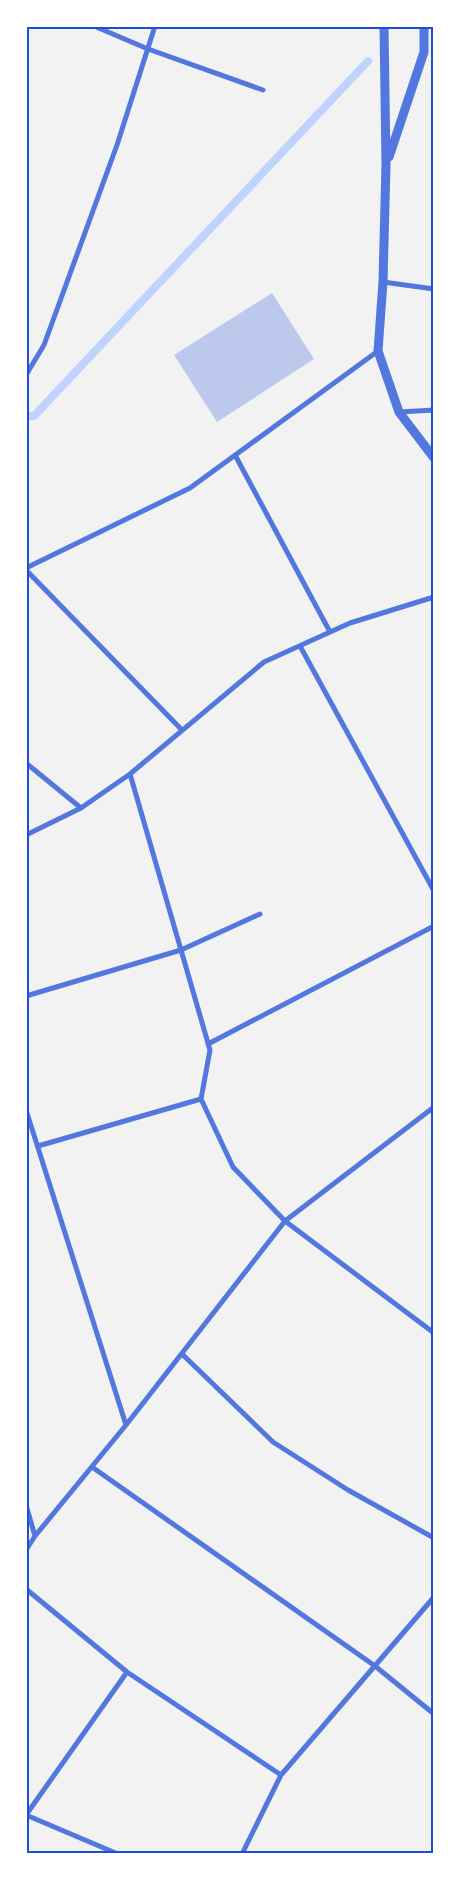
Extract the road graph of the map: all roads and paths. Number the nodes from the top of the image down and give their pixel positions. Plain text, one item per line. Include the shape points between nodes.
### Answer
1 (94, 26) edge
2 (155, 26) edge
3 (384, 26) edge
4 (424, 26) edge
5 (148, 49) junction
6 (262, 90) dead end
7 (386, 164) junction
8 (383, 282) junction
9 (434, 290) edge
10 (378, 351) junction
11 (26, 375) edge
12 (434, 410) edge
13 (399, 412) junction
14 (235, 455) junction
15 (434, 458) edge
16 (26, 569) edge
17 (434, 597) edge
18 (330, 632) junction
19 (300, 646) junction
20 (182, 730) junction
21 (26, 763) edge
22 (130, 774) junction
23 (81, 808) junction
24 (26, 835) edge
25 (434, 890) edge
26 (260, 914) dead end
27 (434, 926) edge
28 (181, 950) junction
29 (26, 996) edge
30 (208, 1044) junction
31 (201, 1099) junction
32 (434, 1107) edge
33 (26, 1110) edge
34 (38, 1146) junction
35 (285, 1221) junction
36 (434, 1333) edge
37 (182, 1354) junction
38 (126, 1425) junction
39 (92, 1467) junction
40 (26, 1505) edge
41 (35, 1536) junction
42 (434, 1538) edge
43 (26, 1550) edge
44 (26, 1589) edge
45 (434, 1597) edge
46 (375, 1666) junction
47 (127, 1672) junction
48 (434, 1714) edge
49 (282, 1775) junction
50 (26, 1815) edge
51 (118, 1854) edge
52 (242, 1854) edge

1 - 5 street
2 - 5 street
3 - 7 street
4 - 7 street via 424,52
5 - 6 street
5 - 11 street via 117,145 44,345
7 - 8 street
8 - 9 street
8 - 10 street
10 - 13 street
10 - 14 street
12 - 13 street
13 - 15 street
14 - 16 street via 190,488
14 - 18 street
16 - 20 street
17 - 18 street
18 - 19 street
19 - 20 street via 264,662
19 - 25 street
20 - 22 street
21 - 23 street
22 - 23 street
22 - 28 street
23 - 24 street
26 - 28 street
27 - 30 street
28 - 29 street
28 - 30 street
30 - 31 street via 210,1050
31 - 34 street
31 - 35 street via 233,1167
32 - 35 street
33 - 34 street
34 - 38 street
35 - 36 street
35 - 37 street
37 - 38 street
37 - 42 street via 273,1442 348,1490
38 - 39 street
39 - 41 street
39 - 46 street
40 - 41 street
41 - 43 street
44 - 47 street
45 - 46 street
46 - 48 street
46 - 49 street
47 - 49 street
47 - 50 street
49 - 52 street
50 - 51 street

